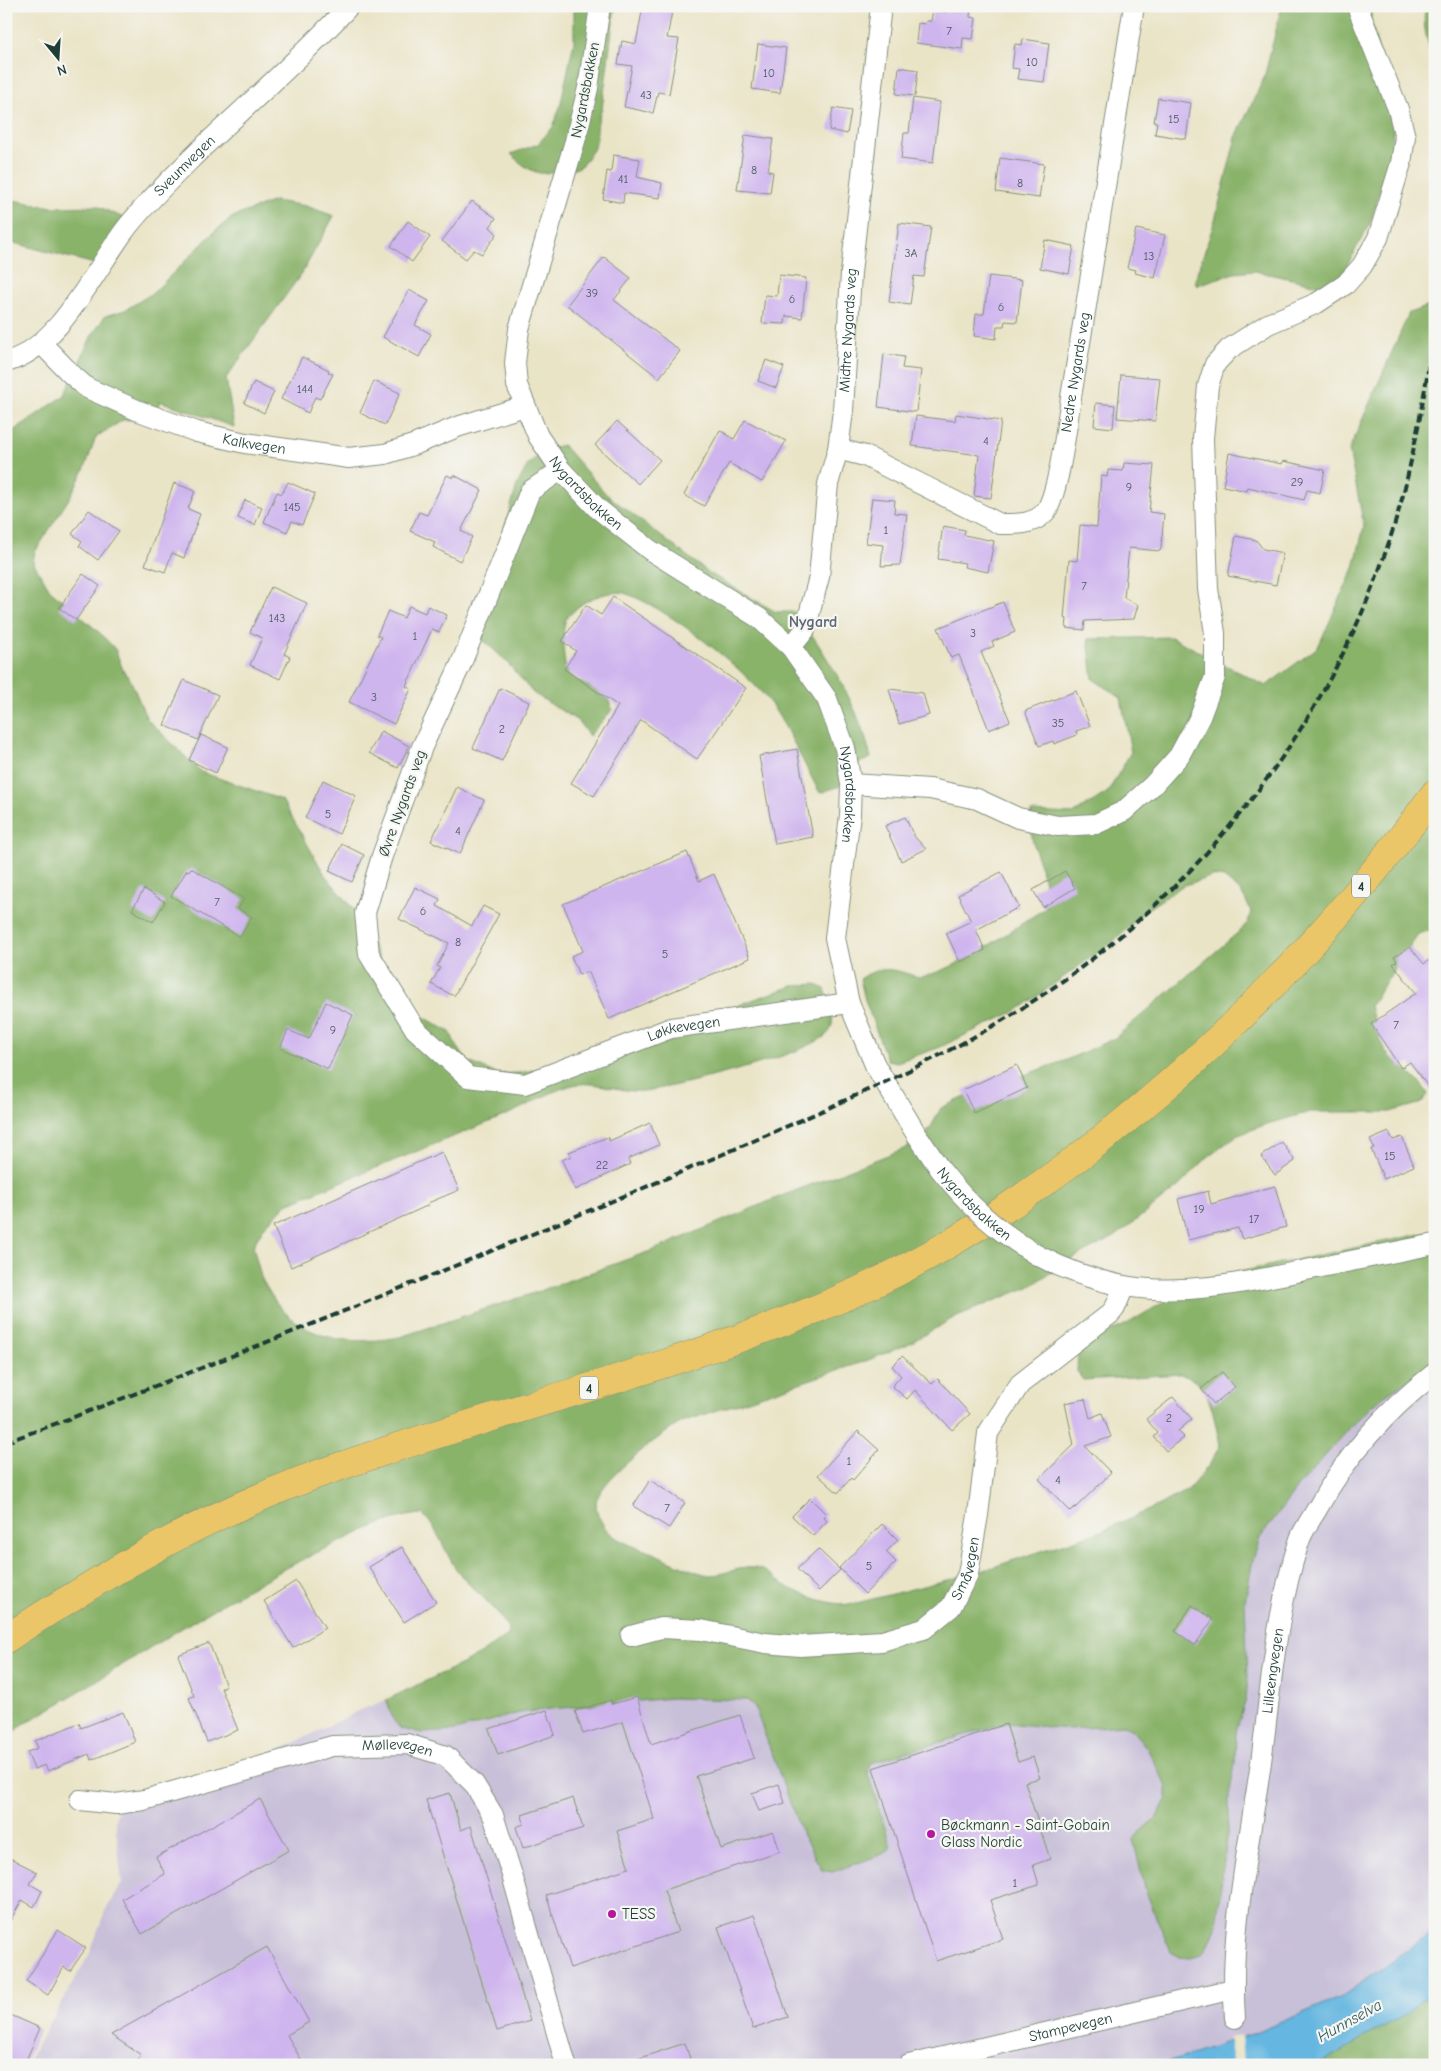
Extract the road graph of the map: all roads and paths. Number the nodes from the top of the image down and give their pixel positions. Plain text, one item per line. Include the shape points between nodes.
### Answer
1 (349, 6) edge
2 (600, 6) edge
3 (882, 6) edge
4 (1134, 6) edge
5 (1357, 6) edge
6 (42, 344) junction
7 (6, 362) edge
8 (525, 406) junction
9 (838, 450) junction
10 (561, 470) junction
11 (791, 647) junction
12 (851, 784) junction
13 (1435, 793) edge
14 (849, 1003) junction
15 (525, 1084) joint
16 (1435, 1244) edge
17 (1124, 1286) junction
18 (1435, 1373) edge
19 (631, 1636) dead end
20 (6, 1639) edge
21 (80, 1800) dead end
22 (1233, 1989) junction
23 (1235, 2018) dead end
24 (566, 2065) edge
25 (909, 2065) edge

1 - 6 street, Sveumvegen via 163,185 128,226 64,320
2 - 8 street, Nygardsbakken via 588,88 575,140 519,329 515,363 517,385
3 - 9 street, Midtre Nygards veg via 851,273
4 - 9 street, Nedre Nygards veg via 1066,423 1054,490 1046,510 1037,520 1000,524 865,456
5 - 12 street via 1398,109 1405,136 1401,162 1378,238 1362,266 1346,284 1316,303 1268,324 1229,349 1215,364 1208,386 1203,438 1208,589 1215,633 1215,677 1200,717 1179,756 1124,811 1096,824 1058,826 1018,818 976,799 930,789
6 - 7 street
6 - 8 street, Kalkvegen via 87,388 139,411 197,432 349,458 385,454
8 - 10 street, Nygardsbakken via 538,436
9 - 11 street, Midtre Nygards veg via 828,484 819,577 804,630
10 - 11 street, Nygardsbakken via 597,508 650,550 759,618
10 - 15 street, Øvre Nygards veg via 530,491 461,664 422,747 365,913 369,954 415,1029 468,1077
11 - 12 street, Nygardsbakken via 827,699 845,748
12 - 14 street, Nygardsbakken via 835,938
13 - 20 highway, 4 via 1350,899 1230,1027 1110,1132 1044,1182 956,1240 880,1280 769,1328 335,1468 257,1499 144,1555
14 - 15 street, Løkkevegen via 671,1028
14 - 17 street, Nygardsbakken, bridge via 876,1065 915,1132 940,1170 971,1206 992,1226 1035,1254 1078,1274
16 - 17 street, Nygardsbakken via 1235,1285 1176,1289
17 - 19 street, Småvegen via 1110,1314 1020,1384 988,1433 968,1574 951,1607 924,1629 882,1641 800,1646 765,1643 701,1630 661,1628
18 - 22 street, Lilleengvegen via 1371,1430 1327,1491 1300,1538 1281,1614 1238,1925
21 - 24 street, Møllevegen via 116,1804 144,1800 332,1746 407,1744 446,1756 474,1784 493,1815
22 - 23 street, Lilleengvegen
22 - 25 street, Stampevegen

